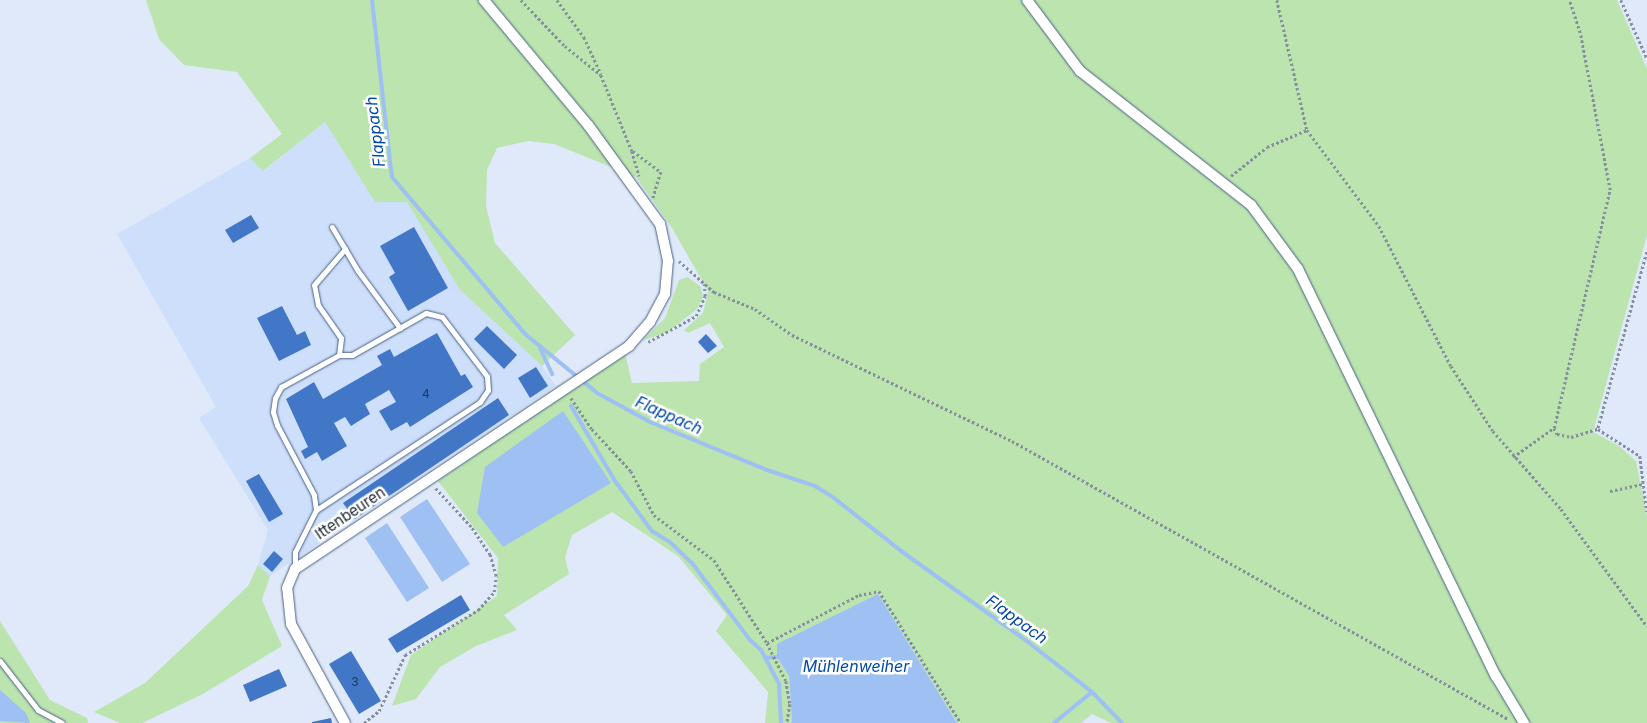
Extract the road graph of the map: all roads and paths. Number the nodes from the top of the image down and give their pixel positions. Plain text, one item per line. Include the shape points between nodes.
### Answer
1 (484, 0) edge
2 (521, 0) edge
3 (557, 0) edge
4 (1027, 0) edge
5 (1277, 0) edge
6 (1569, 0) edge
7 (1621, 0) edge
8 (1647, 58) edge
9 (601, 75) junction
10 (1307, 130) junction
11 (632, 151) junction
12 (1222, 183) junction
13 (633, 184) junction
14 (650, 209) junction
15 (332, 227) dead end
16 (345, 249) junction
17 (1647, 252) edge
18 (668, 261) junction
19 (704, 283) junction
20 (400, 328) junction
21 (628, 346) junction
22 (339, 355) junction
23 (566, 384) junction
24 (1554, 428) junction
25 (1598, 429) junction
26 (1513, 457) junction
27 (426, 480) junction
28 (1642, 484) junction
29 (1610, 492) dead end
30 (316, 510) junction
31 (1647, 512) edge
32 (295, 570) junction
33 (1647, 626) edge
34 (767, 643) junction
35 (0, 661) edge
36 (62, 723) edge
37 (346, 723) edge
38 (364, 723) edge
39 (788, 723) edge
40 (961, 723) edge
41 (1516, 723) edge
42 (1524, 723) edge

1 - 13 street, Ittenbeuren
2 - 9 path via 565,46
3 - 9 path via 584,37
4 - 12 street via 1080,71
5 - 10 path
6 - 24 path via 1580,33 1610,190
7 - 8 path
9 - 11 path
10 - 12 path via 1267,147
10 - 26 path via 1379,226 1451,366
11 - 13 path via 640,179
11 - 14 path via 661,172
12 - 42 street via 1251,205 1298,269 1492,667
13 - 14 street, Ittenbeuren
14 - 18 street, Ittenbeuren via 662,230
15 - 16 lane
16 - 20 lane
16 - 22 lane via 314,285 318,305 341,338
17 - 25 path
18 - 19 path via 684,263
18 - 21 street, Ittenbeuren via 665,294 650,322
19 - 21 path via 705,296 696,316 661,337 640,346
19 - 41 path via 714,292 755,309 792,335 1012,441
20 - 22 lane via 352,355
20 - 30 lane via 426,313 442,317 487,376 488,390 480,402
21 - 23 street, Ittenbeuren
22 - 30 lane via 281,387 275,398 273,412 277,425 314,496
23 - 27 street, Ittenbeuren
23 - 34 path via 592,429 631,470 654,515 714,560
24 - 25 path via 1557,434 1571,437
24 - 26 path
25 - 28 path via 1640,456
26 - 33 path via 1561,509
27 - 32 street, Ittenbeuren
27 - 38 path via 471,527 490,555 496,576 494,592 478,610 406,655 379,711
28 - 29 path
28 - 31 path
30 - 32 lane via 295,552
32 - 37 street via 287,588 291,624
34 - 39 path via 786,681 790,704
34 - 40 path via 858,595 879,591
35 - 36 lane via 38,710

